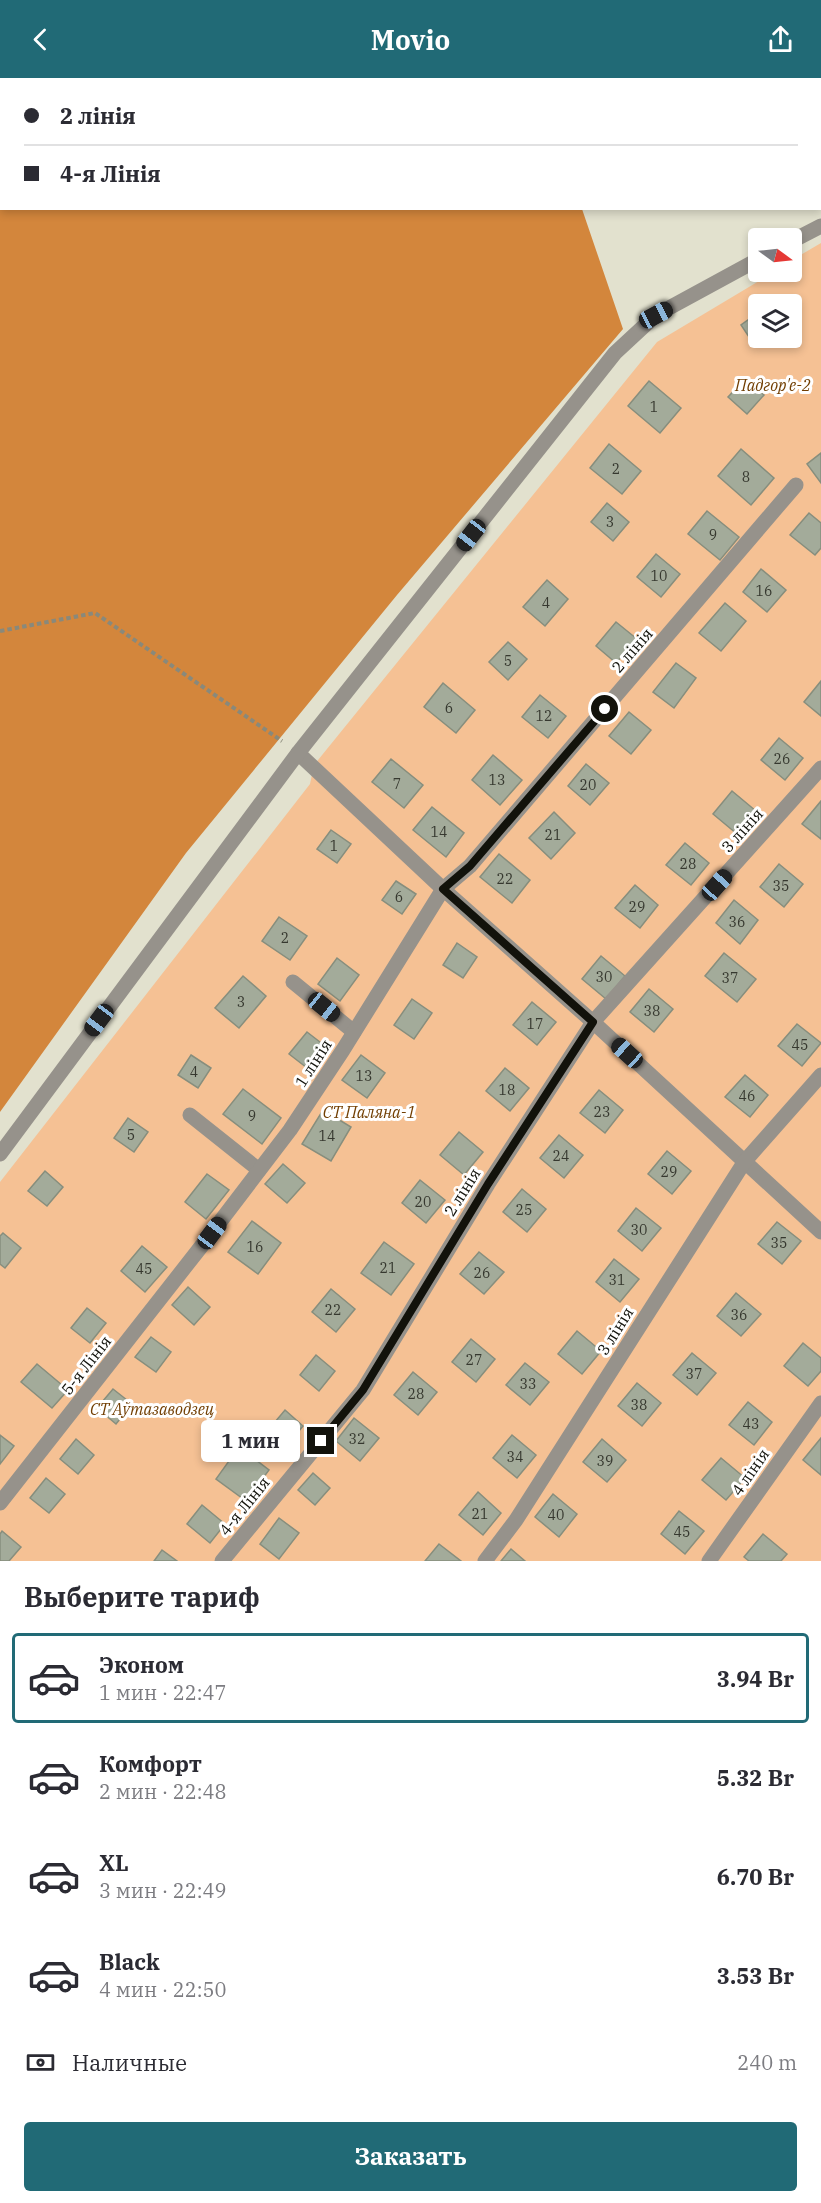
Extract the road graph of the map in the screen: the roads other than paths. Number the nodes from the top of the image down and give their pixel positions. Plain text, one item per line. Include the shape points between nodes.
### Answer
1 (821, 226) edge
2 (802, 236) edge
3 (748, 265) edge
4 (796, 485) dead end
5 (298, 753) junction
6 (821, 768) edge
7 (443, 889) junction
8 (293, 982) dead end
9 (593, 1022) junction
10 (354, 1032) junction
11 (821, 1075) edge
12 (190, 1115) dead end
13 (0, 1154) edge
14 (745, 1161) junction
15 (259, 1170) junction
16 (821, 1232) edge
17 (200, 1248) joint
18 (364, 1387) joint
19 (821, 1403) edge
20 (0, 1503) edge
21 (222, 1561) edge
22 (485, 1561) edge
23 (709, 1561) edge

1 - 2 street
3 - 5 street via 656,315 615,353
4 - 7 street, 2 лінія via 470,866
5 - 7 street
5 - 13 street
6 - 9 street, 3 лінія
7 - 9 street
7 - 10 street, 1 лінія
8 - 10 street
9 - 14 street
9 - 18 street, 2 лінія
10 - 15 street, 1 лінія
11 - 14 street
12 - 15 street
14 - 16 street
14 - 22 street, 3 лінія via 516,1520
15 - 17 street, 1 лінія
17 - 20 street, 5-я Лінія
18 - 21 street, 4-я Лінія
19 - 23 street, 4 лінія

